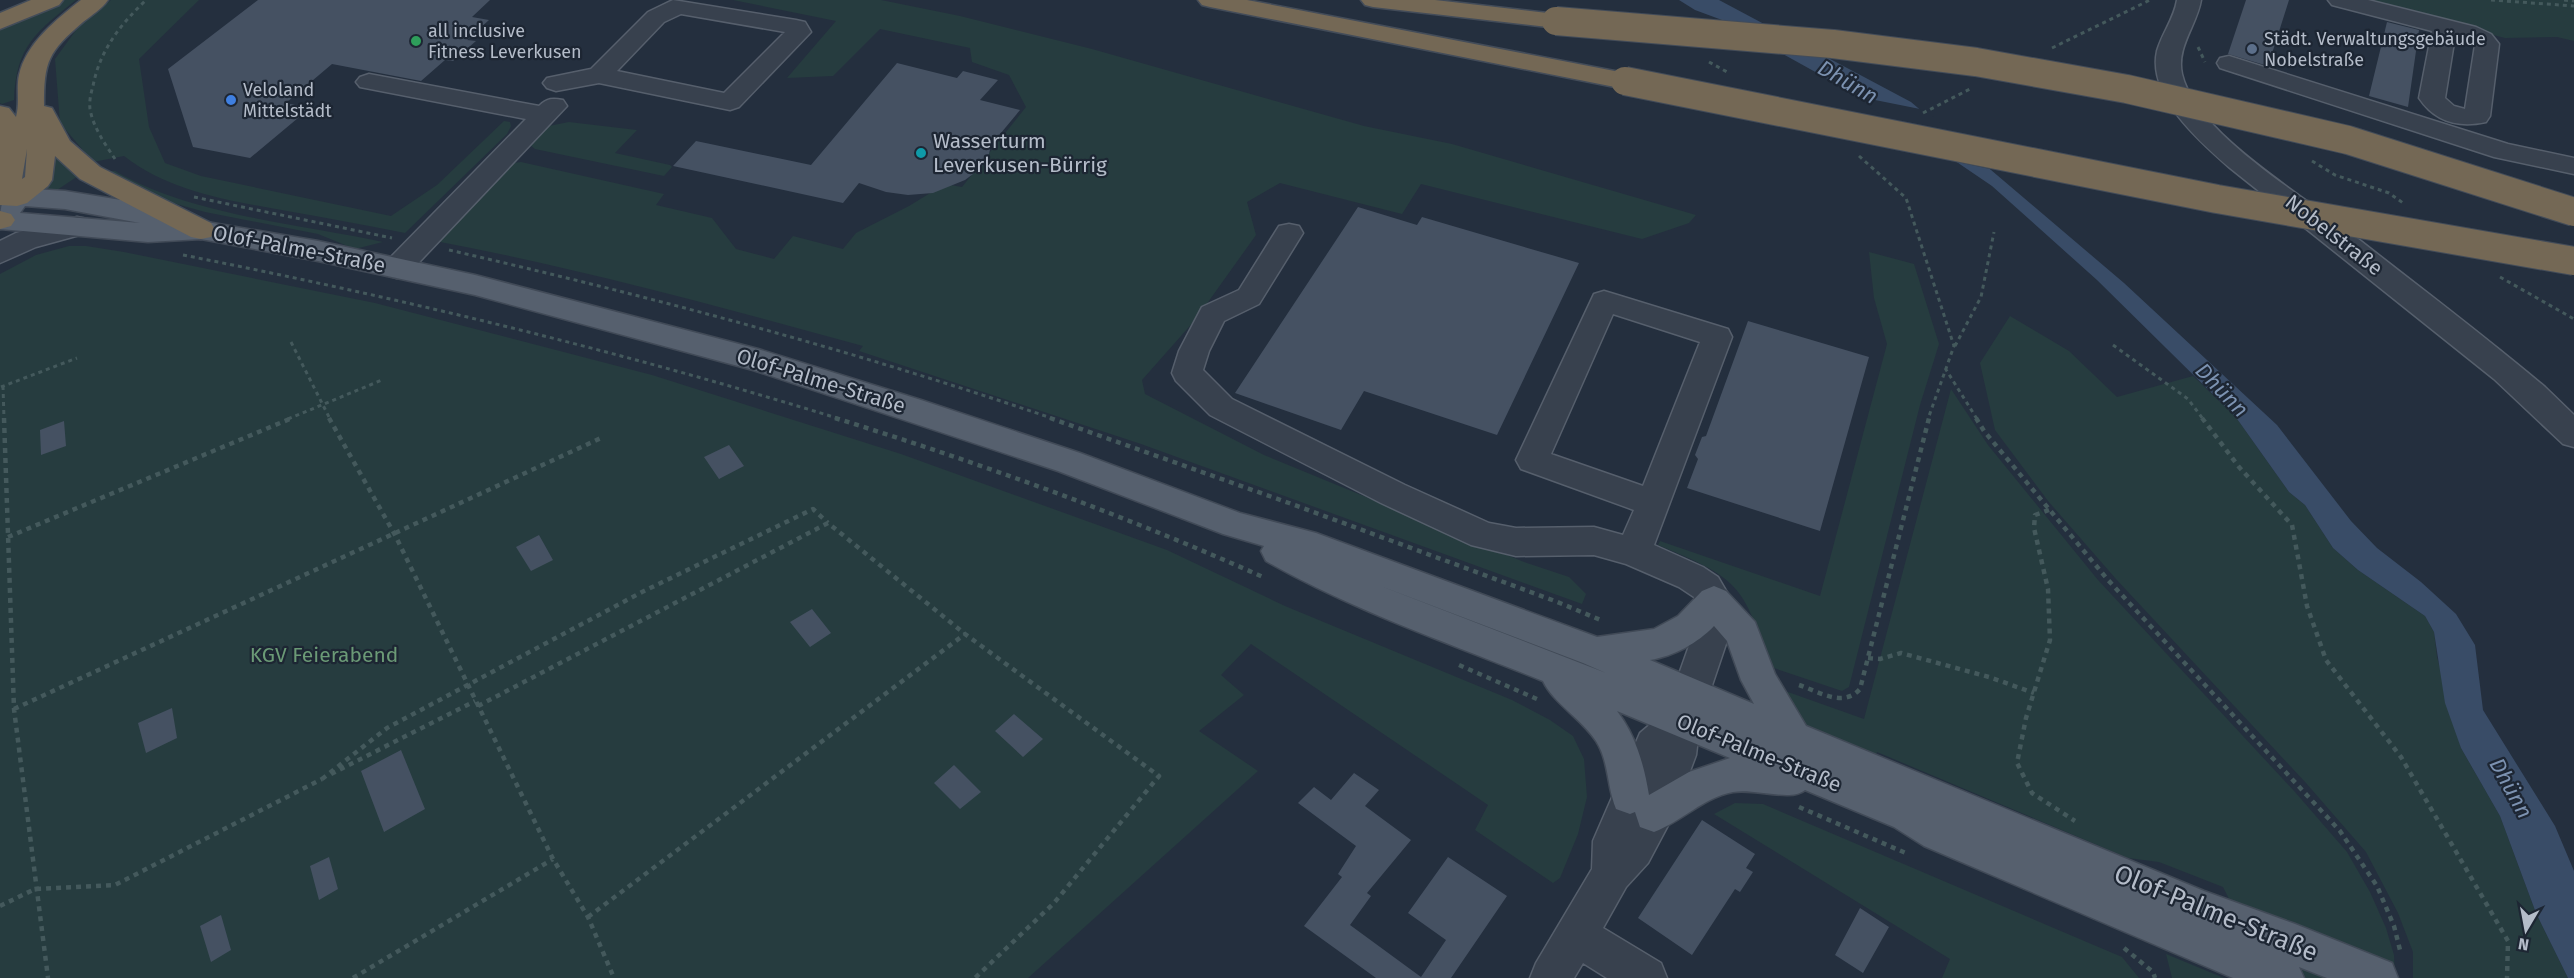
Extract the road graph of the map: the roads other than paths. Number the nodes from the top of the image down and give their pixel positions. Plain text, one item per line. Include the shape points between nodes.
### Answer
1 (10, 0) edge
2 (51, 0) edge
3 (96, 0) edge
4 (1210, 0) edge
5 (1300, 0) edge
6 (1373, 0) edge
7 (2189, 0) edge
8 (2340, 0) edge
9 (0, 4) edge
10 (0, 22) edge
11 (2445, 27) dead end
12 (2229, 63) dead end
13 (1628, 74) junction
14 (599, 75) junction
15 (369, 82) dead end
16 (552, 101) junction
17 (32, 110) junction
18 (0, 114) edge
19 (2574, 166) edge
20 (8, 197) edge
21 (2574, 212) edge
22 (0, 220) edge
23 (76, 226) junction
24 (201, 230) junction
25 (1289, 234) dead end
26 (0, 236) edge
27 (2574, 245) edge
28 (0, 253) edge
29 (2574, 261) edge
30 (397, 268) junction
31 (2574, 435) edge
32 (1653, 503) junction
33 (1235, 525) junction
34 (1634, 552) junction
35 (1714, 601) junction
36 (1596, 652) junction
37 (1543, 664) junction
38 (1686, 708) junction
39 (1793, 738) junction
40 (1642, 805) junction
41 (1938, 833) junction
42 (2199, 926) junction
43 (1577, 936) junction
44 (2390, 971) edge
45 (1551, 978) edge
46 (1646, 978) edge
47 (2283, 978) edge

1 - 9 highway
2 - 10 highway
3 - 17 highway via 67,24 38,59 32,72
4 - 13 highway
5 - 13 highway
6 - 21 highway, bridge via 1556,21 1833,44 1976,62 2127,89 2348,140
7 - 31 street, Nobelstraße via 2168,57 2176,91 2191,116 2244,165 2518,382
8 - 11 street
12 - 19 street via 2504,151
13 - 27 highway
13 - 29 highway, bridge via 2001,158
14 - 14 street via 730,102 799,32 796,27 678,6 656,17
14 - 16 street
15 - 16 street
16 - 30 street, Olof-Palme-Straße
17 - 20 highway via 29,118 42,153 42,167 38,180
17 - 24 highway via 43,114 59,145 90,173
18 - 20 highway via 14,137
20 - 22 main road
20 - 24 main road, Olof-Palme-Straße via 65,200 121,209
22 - 23 main road, Olof-Palme-Straße
22 - 26 street
23 - 24 main road, Olof-Palme-Straße via 148,233
23 - 28 street via 26,240
24 - 30 main road, Olof-Palme-Straße
25 - 34 street via 1249,297 1212,314 1194,351 1187,373 1221,407 1483,535 1516,542 1594,541
30 - 33 main road, Olof-Palme-Straße via 758,360 1069,462
32 - 32 street via 1532,460 1604,301 1717,337
32 - 34 street
33 - 36 main road, Olof-Palme-Straße via 1304,543
33 - 37 main road, Olof-Palme-Straße via 1303,566
34 - 35 street via 1691,576 1706,587
35 - 36 main road via 1691,627 1659,643
35 - 38 street, Olof-Palme-Straße via 1714,626
35 - 39 main road via 1742,633 1759,680
36 - 38 main road, Olof-Palme-Straße
37 - 38 main road, Olof-Palme-Straße
37 - 40 main road via 1600,715 1617,739
38 - 39 main road, Olof-Palme-Straße
38 - 40 street via 1677,755
38 - 41 main road, Olof-Palme-Straße via 1908,814
39 - 42 main road, Olof-Palme-Straße
40 - 41 main road via 1717,777 1737,772 1759,773 1797,781 1902,825
40 - 43 street via 1634,850 1612,873
41 - 42 main road, Olof-Palme-Straße
42 - 44 main road, Olof-Palme-Straße via 2295,944
42 - 47 main road, Olof-Palme-Straße
43 - 45 street
43 - 46 street

